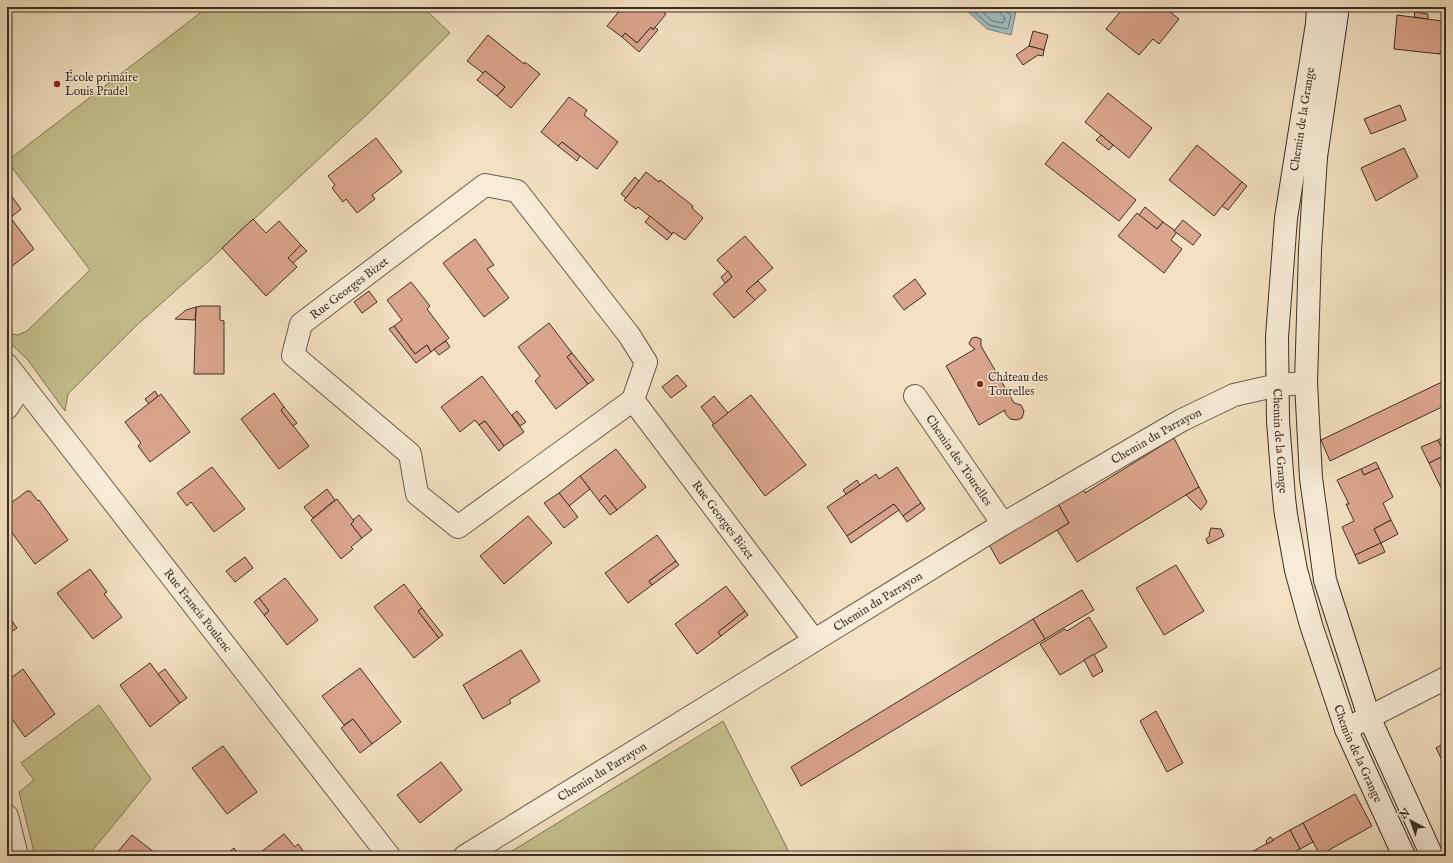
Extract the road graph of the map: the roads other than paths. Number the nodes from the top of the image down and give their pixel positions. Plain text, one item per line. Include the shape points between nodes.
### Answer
1 (1318, 7) edge
2 (1338, 7) edge
3 (7, 365) edge
4 (1306, 383) junction
5 (22, 385) junction
6 (1278, 385) junction
7 (915, 396) dead end
8 (633, 400) junction
9 (7, 408) edge
10 (1003, 524) junction
11 (814, 640) junction
12 (1446, 678) edge
13 (1369, 717) junction
14 (1346, 729) junction
15 (7, 816) edge
16 (17, 856) edge
17 (389, 856) edge
18 (465, 856) edge
19 (1404, 856) edge
20 (1432, 856) edge

1 - 6 street, Chemin de la Grange via 1286,218 1277,338
2 - 4 street, Chemin de la Grange via 1316,157
3 - 5 street, Rue Francis Poulenc
4 - 6 street, Chemin du Parrayon
4 - 13 street, Chemin de la Grange via 1311,478 1325,580
5 - 9 street
5 - 17 street, Rue Francis Poulenc
6 - 10 street, Chemin du Parrayon via 1234,395 1182,420
6 - 14 street, Chemin de la Grange via 1284,498 1296,570 1311,625
7 - 10 street, Chemin des Tourelles
8 - 8 street, Rue Georges Bizet via 646,362 629,335 517,191 485,186 301,324 293,354 410,454 417,494 458,528
8 - 11 street, Rue Georges Bizet
10 - 11 street, Chemin du Parrayon
11 - 18 street, Chemin du Parrayon
12 - 13 street
13 - 14 street
13 - 20 street, Chemin de la Grange
14 - 19 street, Chemin de la Grange
15 - 16 street

